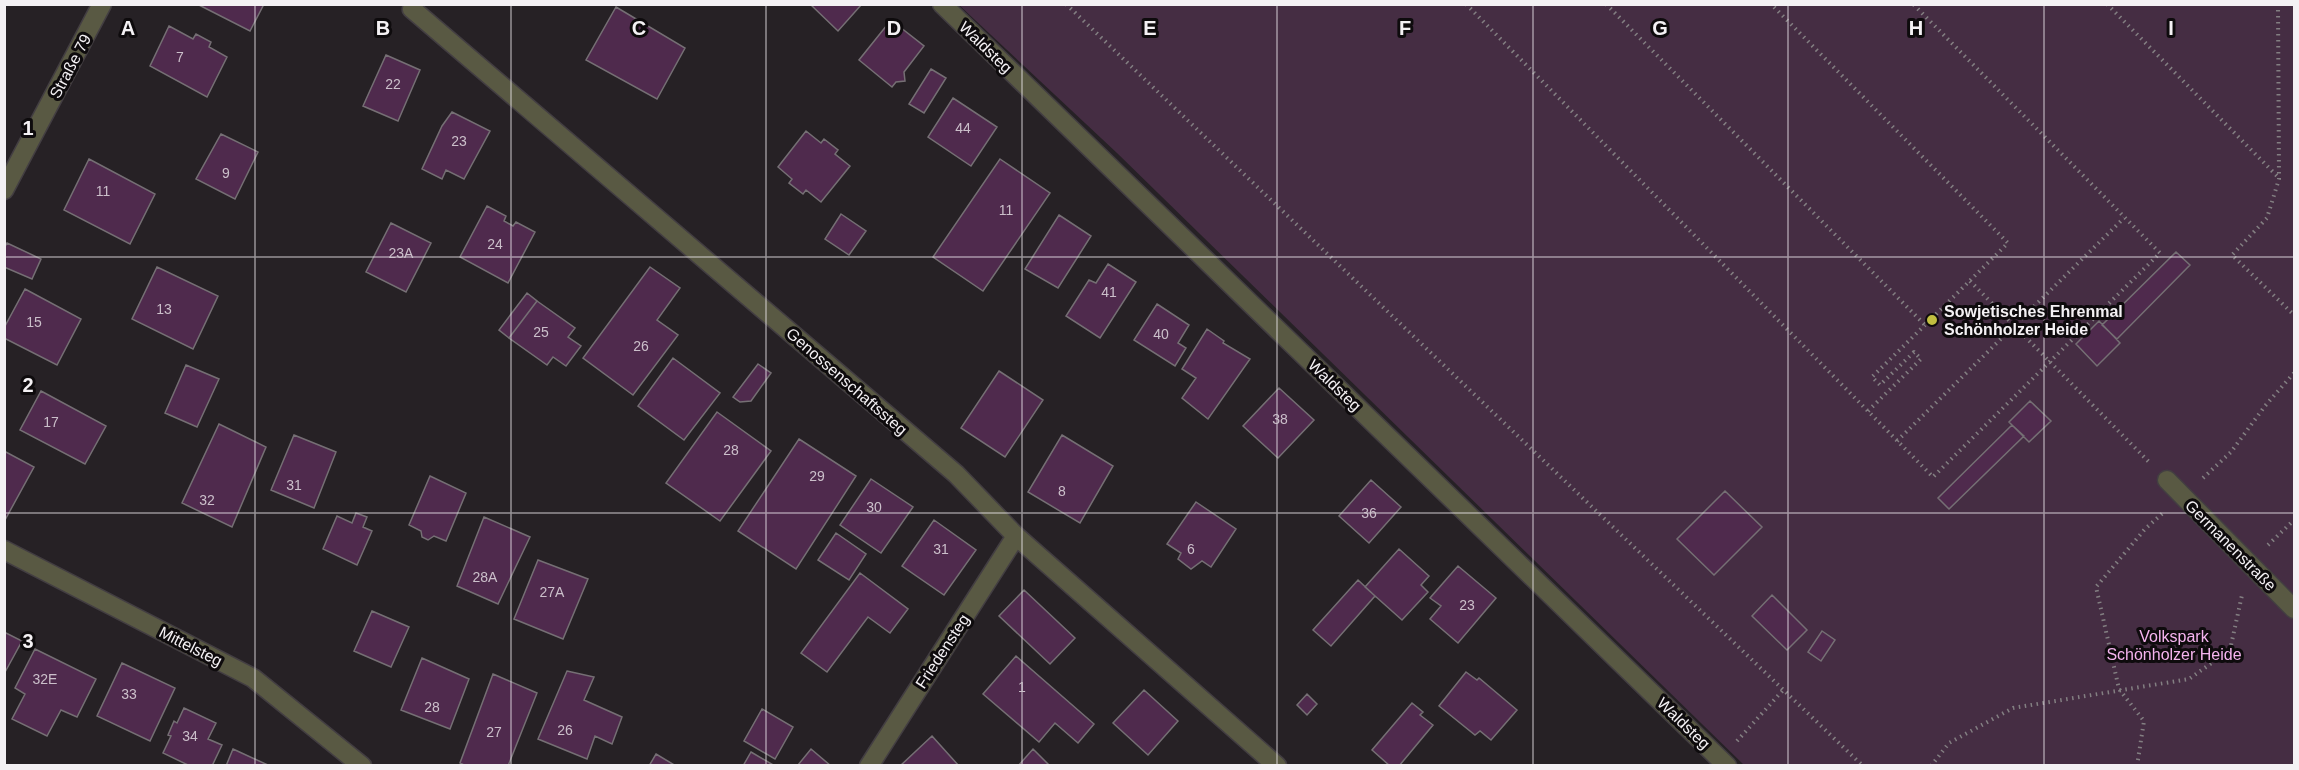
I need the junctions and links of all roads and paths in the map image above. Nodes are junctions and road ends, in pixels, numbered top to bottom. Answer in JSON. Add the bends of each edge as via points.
{"nodes":[{"id":1,"x":102,"y":4,"type":"edge"},
{"id":2,"x":414,"y":4,"type":"edge"},
{"id":3,"x":942,"y":4,"type":"edge"},
{"id":4,"x":1066,"y":4,"type":"edge"},
{"id":5,"x":1466,"y":4,"type":"edge"},
{"id":6,"x":1606,"y":4,"type":"edge"},
{"id":7,"x":1771,"y":4,"type":"edge"},
{"id":8,"x":1913,"y":4,"type":"edge"},
{"id":9,"x":2107,"y":4,"type":"edge"},
{"id":10,"x":2278,"y":4,"type":"edge"},
{"id":11,"x":2279,"y":179,"type":"junction"},
{"id":12,"x":4,"y":190,"type":"edge"},
{"id":13,"x":2124,"y":218,"type":"junction"},
{"id":14,"x":1970,"y":281,"type":"junction"},
{"id":15,"x":2295,"y":315,"type":"edge"},
{"id":16,"x":1925,"y":325,"type":"junction"},
{"id":17,"x":2015,"y":325,"type":"junction"},
{"id":18,"x":2050,"y":362,"type":"junction"},
{"id":19,"x":2295,"y":373,"type":"edge"},
{"id":20,"x":1868,"y":411,"type":"junction"},
{"id":21,"x":1897,"y":441,"type":"junction"},
{"id":22,"x":2167,"y":480,"type":"joint"},
{"id":23,"x":2182,"y":496,"type":"junction"},
{"id":24,"x":2295,"y":520,"type":"edge"},
{"id":25,"x":1016,"y":536,"type":"junction"},
{"id":26,"x":4,"y":550,"type":"edge"},
{"id":27,"x":2249,"y":564,"type":"junction"},
{"id":28,"x":2295,"y":609,"type":"edge"},
{"id":29,"x":1785,"y":688,"type":"junction"},
{"id":30,"x":2119,"y":689,"type":"junction"},
{"id":31,"x":1722,"y":764,"type":"edge"},
{"id":32,"x":362,"y":765,"type":"edge"},
{"id":33,"x":869,"y":765,"type":"edge"},
{"id":34,"x":1277,"y":765,"type":"edge"},
{"id":35,"x":1863,"y":765,"type":"edge"},
{"id":36,"x":1931,"y":765,"type":"edge"},
{"id":37,"x":2136,"y":765,"type":"edge"}],
"edges":[{"from":1,"to":12,"type":"street","name":"Straße 79"},
{"from":2,"to":25,"type":"street","name":"Genossenschaftssteg","via":[[412,9],[956,474]]},
{"from":3,"to":31,"type":"street","name":"Waldsteg"},
{"from":4,"to":29,"type":"path"},
{"from":5,"to":20,"type":"path"},
{"from":6,"to":16,"type":"path"},
{"from":7,"to":14,"type":"path","via":[[2008,243]]},
{"from":8,"to":13,"type":"path"},
{"from":9,"to":11,"type":"path"},
{"from":10,"to":11,"type":"path"},
{"from":11,"to":15,"type":"path","via":[[2266,218],[2232,255]]},
{"from":13,"to":17,"type":"path"},
{"from":13,"to":18,"type":"path","via":[[2160,254]]},
{"from":14,"to":16,"type":"path"},
{"from":14,"to":17,"type":"path"},
{"from":16,"to":20,"type":"path","via":[[1872,377],[1880,385],[1914,351],[1921,359]]},
{"from":17,"to":18,"type":"path"},
{"from":17,"to":21,"type":"path"},
{"from":18,"to":21,"type":"path","via":[[1933,477]]},
{"from":18,"to":22,"type":"path"},
{"from":19,"to":23,"type":"path","via":[[2231,452]]},
{"from":20,"to":21,"type":"path"},
{"from":22,"to":23,"type":"street","name":"Germanenstraße"},
{"from":23,"to":27,"type":"street","name":"Germanenstraße"},
{"from":23,"to":30,"type":"path","via":[[2145,529],[2096,587]]},
{"from":24,"to":27,"type":"path"},
{"from":25,"to":33,"type":"street","name":"Friedensteg"},
{"from":25,"to":34,"type":"street","name":"Genossenschaftssteg"},
{"from":26,"to":32,"type":"street","name":"Mittelsteg","via":[[253,678]]},
{"from":27,"to":28,"type":"street","name":"Germanenstraße"},
{"from":27,"to":30,"type":"path","via":[[2230,650],[2189,679]]},
{"from":29,"to":31,"type":"path"},
{"from":29,"to":35,"type":"path"},
{"from":30,"to":36,"type":"path","via":[[2013,708],[1950,742]]},
{"from":30,"to":37,"type":"path","via":[[2144,722]]}]}
